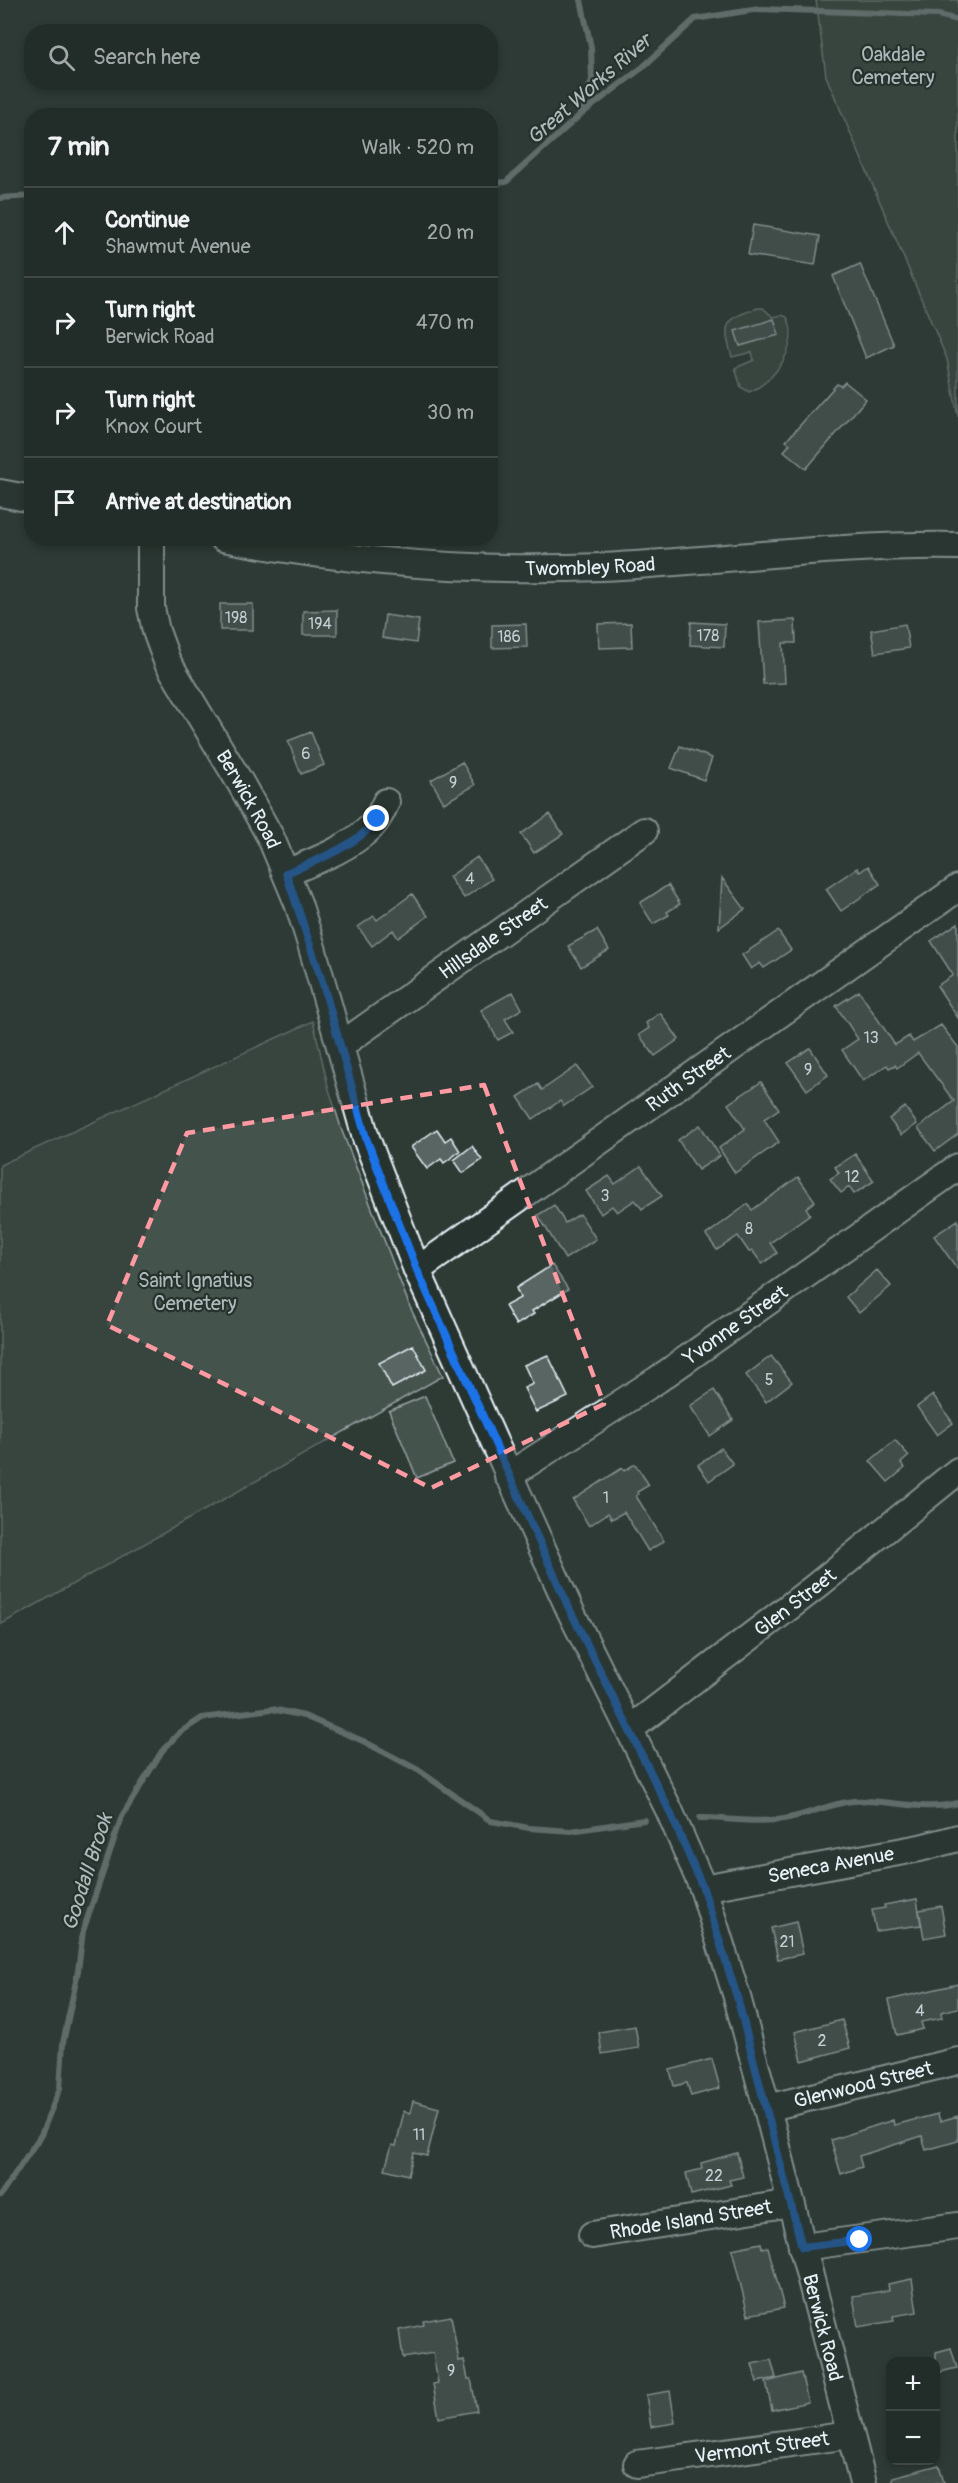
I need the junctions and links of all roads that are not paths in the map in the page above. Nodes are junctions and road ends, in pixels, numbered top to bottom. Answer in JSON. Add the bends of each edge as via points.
{"nodes":[{"id":1,"x":0,"y":493,"type":"edge"},
{"id":2,"x":24,"y":498,"type":"edge"},
{"id":3,"x":151,"y":546,"type":"edge"},
{"id":4,"x":276,"y":546,"type":"edge"},
{"id":5,"x":958,"y":546,"type":"edge"},
{"id":6,"x":386,"y":802,"type":"dead end"},
{"id":7,"x":644,"y":831,"type":"dead end"},
{"id":8,"x":286,"y":873,"type":"junction"},
{"id":9,"x":958,"y":888,"type":"edge"},
{"id":10,"x":341,"y":1045,"type":"junction"},
{"id":11,"x":958,"y":1167,"type":"edge"},
{"id":12,"x":417,"y":1270,"type":"junction"},
{"id":13,"x":958,"y":1471,"type":"edge"},
{"id":14,"x":508,"y":1476,"type":"junction"},
{"id":15,"x":630,"y":1729,"type":"junction"},
{"id":16,"x":958,"y":1838,"type":"edge"},
{"id":17,"x":703,"y":1888,"type":"junction"},
{"id":18,"x":958,"y":2061,"type":"edge"},
{"id":19,"x":767,"y":2108,"type":"junction"},
{"id":20,"x":791,"y":2203,"type":"junction"},
{"id":21,"x":958,"y":2226,"type":"edge"},
{"id":22,"x":592,"y":2235,"type":"dead end"},
{"id":23,"x":802,"y":2247,"type":"junction"},
{"id":24,"x":850,"y":2435,"type":"junction"},
{"id":25,"x":637,"y":2464,"type":"dead end"},
{"id":26,"x":863,"y":2483,"type":"edge"}],
"edges":[{"from":1,"to":2,"type":"street"},
{"from":3,"to":8,"type":"street","name":"Berwick Road","via":[[151,608],[166,661],[253,805]]},
{"from":4,"to":5,"type":"street","name":"Twombley Road","via":[[368,560],[505,568],[601,567],[881,546]]},
{"from":6,"to":8,"type":"street","via":[[373,826],[365,832],[324,857]]},
{"from":7,"to":10,"type":"street","name":"Hillsdale Street"},
{"from":8,"to":10,"type":"street","name":"Berwick Road"},
{"from":9,"to":12,"type":"street","name":"Ruth Street"},
{"from":10,"to":12,"type":"street","name":"Berwick Road","via":[[366,1138]]},
{"from":11,"to":14,"type":"street","name":"Yvonne Street","via":[[657,1380]]},
{"from":12,"to":14,"type":"street","name":"Berwick Road"},
{"from":13,"to":15,"type":"street","name":"Glen Street"},
{"from":14,"to":15,"type":"street","name":"Berwick Road"},
{"from":15,"to":17,"type":"street","name":"Berwick Road"},
{"from":16,"to":17,"type":"street","name":"Seneca Avenue","via":[[924,1848]]},
{"from":17,"to":19,"type":"street","name":"Berwick Road"},
{"from":18,"to":19,"type":"street","name":"Glenwood Street"},
{"from":19,"to":20,"type":"street","name":"Berwick Road"},
{"from":20,"to":22,"type":"street","name":"Rhode Island Street"},
{"from":20,"to":23,"type":"street","name":"Berwick Road"},
{"from":21,"to":23,"type":"street"},
{"from":23,"to":24,"type":"street","name":"Berwick Road"},
{"from":24,"to":25,"type":"street","name":"Vermont Street"},
{"from":24,"to":26,"type":"street","name":"Berwick Road"}]}
